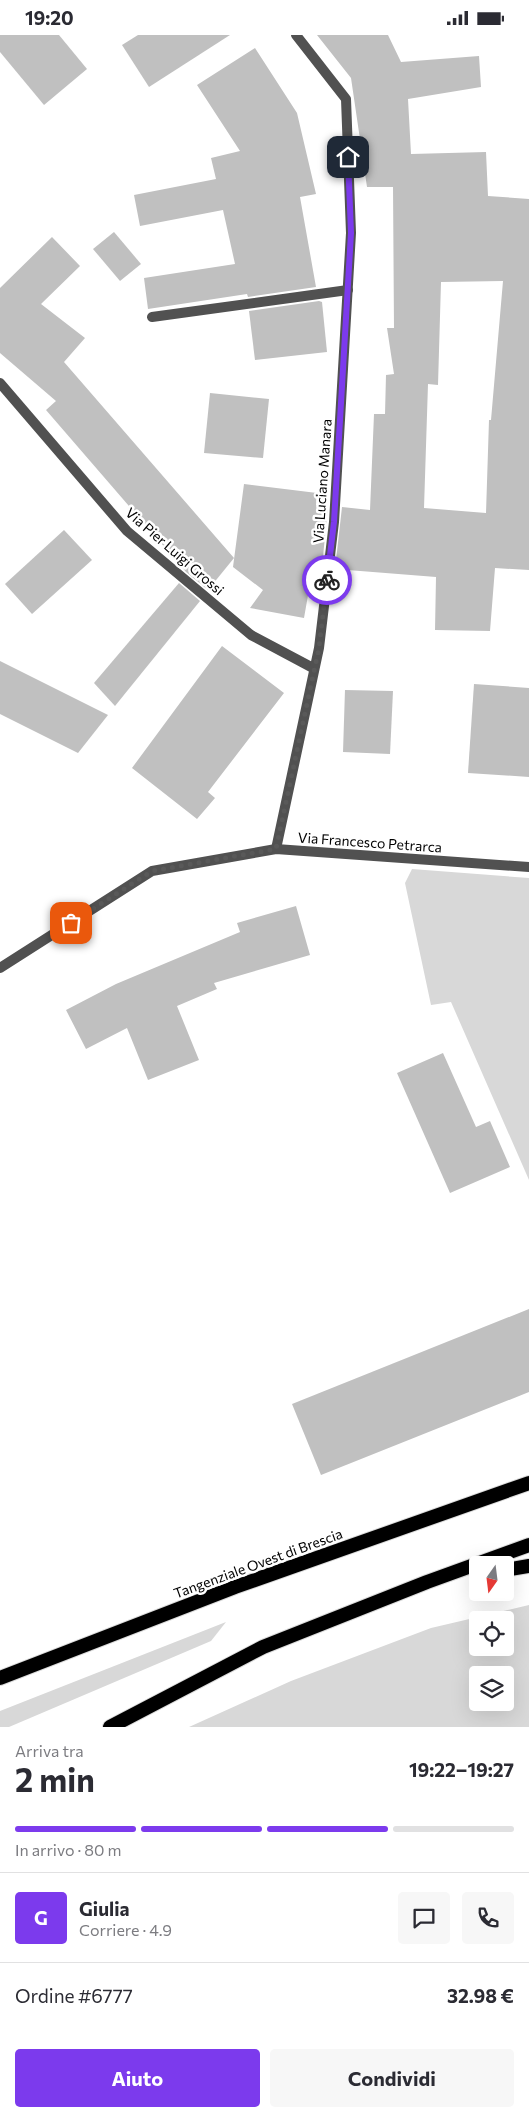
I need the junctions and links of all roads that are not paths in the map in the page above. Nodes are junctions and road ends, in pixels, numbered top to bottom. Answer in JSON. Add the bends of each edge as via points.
{"nodes":[{"id":1,"x":296,"y":35,"type":"edge"},
{"id":2,"x":348,"y":290,"type":"junction"},
{"id":3,"x":152,"y":317,"type":"dead end"},
{"id":4,"x":0,"y":383,"type":"edge"},
{"id":5,"x":313,"y":668,"type":"junction"},
{"id":6,"x":276,"y":849,"type":"junction"},
{"id":7,"x":529,"y":867,"type":"edge"},
{"id":8,"x":0,"y":968,"type":"edge"},
{"id":9,"x":529,"y":1483,"type":"edge"},
{"id":10,"x":529,"y":1545,"type":"edge"},
{"id":11,"x":529,"y":1567,"type":"edge"},
{"id":12,"x":514,"y":1569,"type":"edge"},
{"id":13,"x":469,"y":1576,"type":"edge"},
{"id":14,"x":427,"y":1582,"type":"junction"},
{"id":15,"x":0,"y":1678,"type":"edge"},
{"id":16,"x":110,"y":1727,"type":"edge"}],
"edges":[{"from":1,"to":2,"type":"street","name":"Via Luciano Manara","via":[[346,99],[351,233]]},
{"from":2,"to":3,"type":"street"},
{"from":2,"to":5,"type":"street","name":"Via Luciano Manara","via":[[334,522],[319,648]]},
{"from":4,"to":5,"type":"street","name":"Via Pier Luigi Grossi","via":[[127,531],[251,635]]},
{"from":5,"to":6,"type":"street","name":"Via Luciano Manara"},
{"from":6,"to":7,"type":"street","name":"Via Francesco Petrarca"},
{"from":6,"to":8,"type":"street","name":"Via Francesco Petrarca","via":[[152,871]]},
{"from":9,"to":15,"type":"highway","name":"Tangenziale Ovest di Brescia","via":[[235,1587]]},
{"from":10,"to":14,"type":"highway"},
{"from":11,"to":12,"type":"highway"},
{"from":13,"to":14,"type":"highway"},
{"from":14,"to":16,"type":"highway","via":[[262,1647]]}]}
